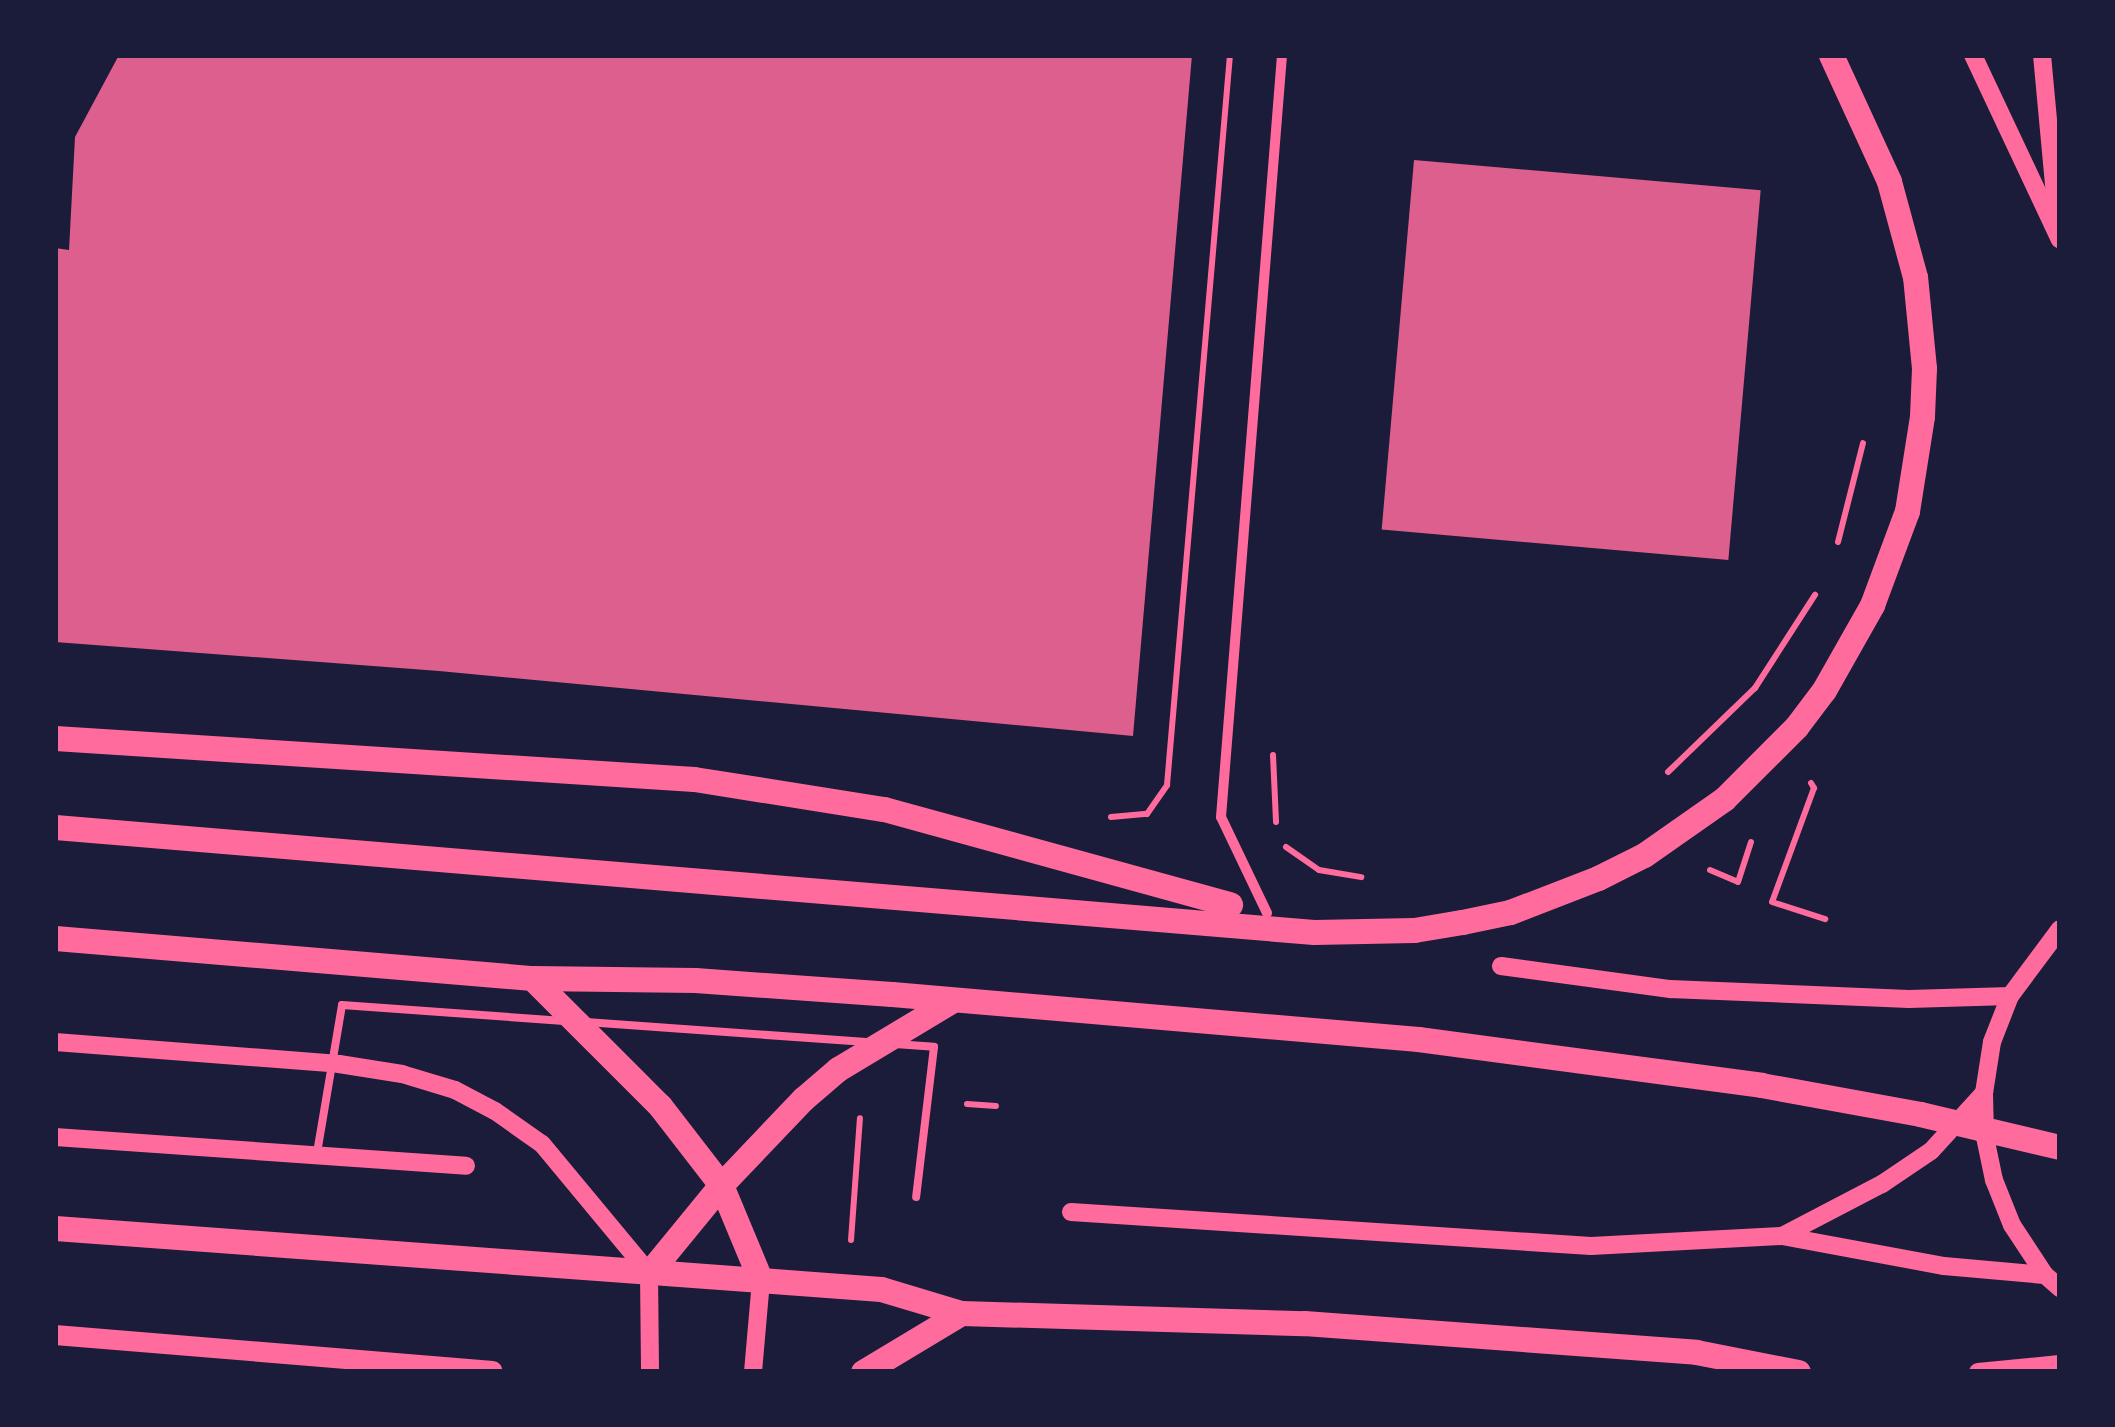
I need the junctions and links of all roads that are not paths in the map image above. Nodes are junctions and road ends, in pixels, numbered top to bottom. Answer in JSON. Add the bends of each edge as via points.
{"nodes":[{"id":1,"x":1282,"y":55,"type":"edge"},
{"id":2,"x":1831,"y":55,"type":"edge"},
{"id":3,"x":1973,"y":55,"type":"edge"},
{"id":4,"x":2042,"y":55,"type":"edge"},
{"id":5,"x":2059,"y":237,"type":"edge"},
{"id":6,"x":55,"y":738,"type":"edge"},
{"id":7,"x":55,"y":828,"type":"edge"},
{"id":8,"x":1230,"y":904,"type":"dead end"},
{"id":9,"x":1267,"y":914,"type":"dead end"},
{"id":10,"x":2058,"y":926,"type":"edge"},
{"id":11,"x":55,"y":938,"type":"edge"},
{"id":12,"x":1501,"y":966,"type":"dead end"},
{"id":13,"x":532,"y":978,"type":"junction"},
{"id":14,"x":2010,"y":996,"type":"junction"},
{"id":15,"x":951,"y":1001,"type":"junction"},
{"id":16,"x":55,"y":1042,"type":"edge"},
{"id":17,"x":1984,"y":1093,"type":"junction"},
{"id":18,"x":55,"y":1137,"type":"edge"},
{"id":19,"x":2060,"y":1147,"type":"edge"},
{"id":20,"x":317,"y":1154,"type":"junction"},
{"id":21,"x":466,"y":1166,"type":"dead end"},
{"id":22,"x":722,"y":1185,"type":"junction"},
{"id":23,"x":916,"y":1197,"type":"dead end"},
{"id":24,"x":1071,"y":1212,"type":"dead end"},
{"id":25,"x":55,"y":1228,"type":"edge"},
{"id":26,"x":1782,"y":1236,"type":"junction"},
{"id":27,"x":649,"y":1274,"type":"junction"},
{"id":28,"x":2045,"y":1275,"type":"junction"},
{"id":29,"x":762,"y":1281,"type":"junction"},
{"id":30,"x":2060,"y":1288,"type":"edge"},
{"id":31,"x":960,"y":1313,"type":"junction"},
{"id":32,"x":55,"y":1335,"type":"edge"},
{"id":33,"x":2060,"y":1364,"type":"edge"},
{"id":34,"x":493,"y":1371,"type":"edge"},
{"id":35,"x":650,"y":1372,"type":"edge"},
{"id":36,"x":753,"y":1372,"type":"edge"},
{"id":37,"x":863,"y":1372,"type":"edge"},
{"id":38,"x":1798,"y":1372,"type":"edge"},
{"id":39,"x":1978,"y":1372,"type":"edge"}],
"edges":[{"from":1,"to":9,"type":"street","via":[[1221,817]]},
{"from":2,"to":7,"type":"main road","via":[[1878,151],[1915,277],[1923,384],[1906,511],[1872,605],[1796,727],[1698,819],[1585,884],[1462,922],[1314,932]]},
{"from":3,"to":5,"type":"street"},
{"from":4,"to":5,"type":"street"},
{"from":6,"to":8,"type":"main road","via":[[694,779],[884,808]]},
{"from":10,"to":14,"type":"street"},
{"from":11,"to":13,"type":"main road"},
{"from":12,"to":14,"type":"street","via":[[1670,989],[1909,999]]},
{"from":13,"to":15,"type":"main road","via":[[694,980]]},
{"from":13,"to":22,"type":"main road","via":[[660,1106]]},
{"from":14,"to":17,"type":"street","via":[[1992,1042]]},
{"from":15,"to":19,"type":"main road","via":[[1418,1039],[1661,1069],[1920,1114]]},
{"from":15,"to":22,"type":"main road","via":[[838,1069]]},
{"from":16,"to":27,"type":"street","via":[[339,1064],[455,1090],[542,1144]]},
{"from":17,"to":26,"type":"street","via":[[1931,1150]]},
{"from":17,"to":28,"type":"street","via":[[1994,1180],[2012,1225]]},
{"from":18,"to":20,"type":"street"},
{"from":20,"to":21,"type":"street"},
{"from":20,"to":23,"type":"lane","via":[[342,1005],[895,1044],[934,1047]]},
{"from":22,"to":27,"type":"main road"},
{"from":22,"to":29,"type":"main road"},
{"from":24,"to":26,"type":"street","via":[[1591,1246]]},
{"from":25,"to":27,"type":"main road"},
{"from":26,"to":28,"type":"street","via":[[1944,1266]]},
{"from":27,"to":29,"type":"main road"},
{"from":27,"to":35,"type":"street"},
{"from":28,"to":30,"type":"street"},
{"from":29,"to":31,"type":"main road","via":[[881,1290]]},
{"from":29,"to":36,"type":"street"},
{"from":31,"to":37,"type":"main road"},
{"from":31,"to":38,"type":"main road","via":[[1304,1323],[1534,1339],[1696,1352]]},
{"from":32,"to":34,"type":"main road"},
{"from":33,"to":39,"type":"street"}]}
